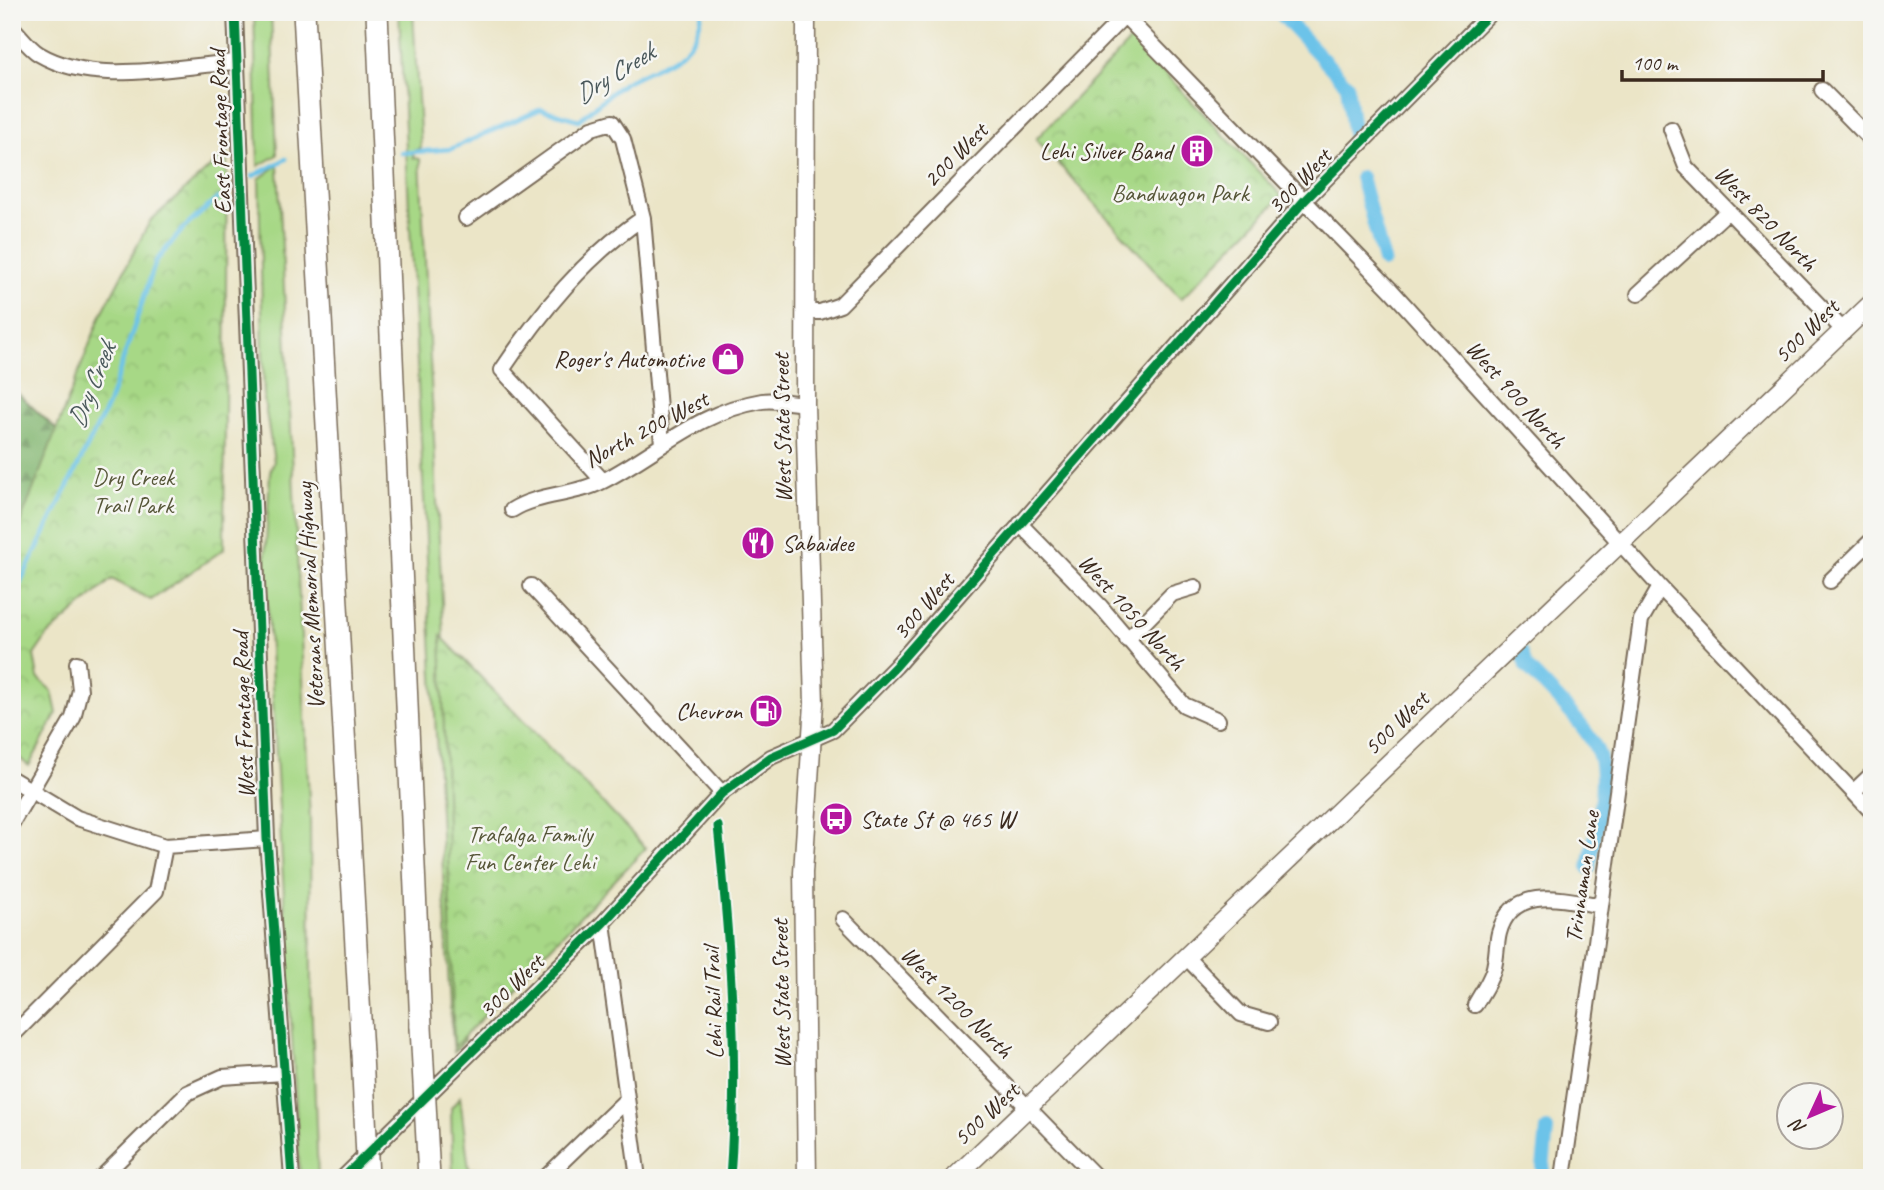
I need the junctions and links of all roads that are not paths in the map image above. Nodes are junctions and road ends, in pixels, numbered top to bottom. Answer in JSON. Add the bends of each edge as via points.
{"nodes":[{"id":1,"x":235,"y":12,"type":"edge"},
{"id":2,"x":304,"y":12,"type":"edge"},
{"id":3,"x":377,"y":12,"type":"edge"},
{"id":4,"x":806,"y":12,"type":"edge"},
{"id":5,"x":1124,"y":13,"type":"edge"},
{"id":6,"x":1486,"y":14,"type":"edge"},
{"id":7,"x":12,"y":27,"type":"edge"},
{"id":8,"x":237,"y":62,"type":"junction"},
{"id":9,"x":1822,"y":90,"type":"dead end"},
{"id":10,"x":1671,"y":128,"type":"dead end"},
{"id":11,"x":1872,"y":141,"type":"edge"},
{"id":12,"x":1304,"y":201,"type":"junction"},
{"id":13,"x":1728,"y":211,"type":"junction"},
{"id":14,"x":466,"y":218,"type":"dead end"},
{"id":15,"x":643,"y":218,"type":"junction"},
{"id":16,"x":244,"y":251,"type":"joint"},
{"id":17,"x":1638,"y":294,"type":"dead end"},
{"id":18,"x":1872,"y":303,"type":"edge"},
{"id":19,"x":806,"y":312,"type":"junction"},
{"id":20,"x":1843,"y":330,"type":"junction"},
{"id":21,"x":805,"y":404,"type":"junction"},
{"id":22,"x":662,"y":444,"type":"junction"},
{"id":23,"x":603,"y":481,"type":"junction"},
{"id":24,"x":512,"y":510,"type":"dead end"},
{"id":25,"x":1020,"y":524,"type":"junction"},
{"id":26,"x":1872,"y":540,"type":"edge"},
{"id":27,"x":1620,"y":543,"type":"junction"},
{"id":28,"x":1830,"y":581,"type":"dead end"},
{"id":29,"x":531,"y":586,"type":"dead end"},
{"id":30,"x":1195,"y":587,"type":"dead end"},
{"id":31,"x":1660,"y":587,"type":"junction"},
{"id":32,"x":1127,"y":640,"type":"junction"},
{"id":33,"x":77,"y":663,"type":"dead end"},
{"id":34,"x":1218,"y":720,"type":"dead end"},
{"id":35,"x":813,"y":737,"type":"junction"},
{"id":36,"x":1872,"y":774,"type":"edge"},
{"id":37,"x":12,"y":779,"type":"edge"},
{"id":38,"x":30,"y":792,"type":"junction"},
{"id":39,"x":1853,"y":792,"type":"junction"},
{"id":40,"x":722,"y":793,"type":"junction"},
{"id":41,"x":1872,"y":812,"type":"edge"},
{"id":42,"x":12,"y":823,"type":"edge"},
{"id":43,"x":267,"y":839,"type":"junction"},
{"id":44,"x":165,"y":846,"type":"junction"},
{"id":45,"x":1601,"y":906,"type":"junction"},
{"id":46,"x":843,"y":919,"type":"dead end"},
{"id":47,"x":603,"y":923,"type":"junction"},
{"id":48,"x":1186,"y":957,"type":"junction"},
{"id":49,"x":1475,"y":1005,"type":"dead end"},
{"id":50,"x":1269,"y":1022,"type":"dead end"},
{"id":51,"x":12,"y":1036,"type":"edge"},
{"id":52,"x":283,"y":1073,"type":"junction"},
{"id":53,"x":627,"y":1099,"type":"junction"},
{"id":54,"x":1029,"y":1107,"type":"junction"},
{"id":55,"x":101,"y":1178,"type":"edge"},
{"id":56,"x":292,"y":1178,"type":"edge"},
{"id":57,"x":343,"y":1178,"type":"edge"},
{"id":58,"x":368,"y":1178,"type":"edge"},
{"id":59,"x":429,"y":1178,"type":"edge"},
{"id":60,"x":545,"y":1178,"type":"edge"},
{"id":61,"x":638,"y":1178,"type":"edge"},
{"id":62,"x":807,"y":1178,"type":"edge"},
{"id":63,"x":954,"y":1178,"type":"edge"},
{"id":64,"x":1097,"y":1178,"type":"edge"},
{"id":65,"x":1563,"y":1178,"type":"edge"}],
"edges":[{"from":1,"to":8,"type":"street","name":"East Frontage Road"},
{"from":2,"to":58,"type":"highway","name":"Veterans Memorial Highway","bridge":true},
{"from":3,"to":59,"type":"highway","bridge":true},
{"from":4,"to":19,"type":"main road","name":"West State Street"},
{"from":5,"to":12,"type":"street","name":"West 900 North"},
{"from":5,"to":19,"type":"street","name":"200 West","via":[[840,305]]},
{"from":6,"to":12,"type":"street","name":"300 West"},
{"from":7,"to":8,"type":"street","via":[[38,53],[77,67],[116,72]]},
{"from":8,"to":16,"type":"street","name":"East Frontage Road"},
{"from":9,"to":11,"type":"street"},
{"from":10,"to":13,"type":"street","name":"West 820 North","via":[[1686,167]]},
{"from":12,"to":25,"type":"street","name":"300 West"},
{"from":12,"to":27,"type":"street","name":"West 900 North"},
{"from":13,"to":17,"type":"street"},
{"from":13,"to":20,"type":"street","name":"West 820 North"},
{"from":14,"to":15,"type":"street","via":[[592,128],[612,122],[623,139]]},
{"from":15,"to":22,"type":"street"},
{"from":15,"to":23,"type":"street","via":[[613,238],[547,307],[502,370]]},
{"from":16,"to":43,"type":"street","name":"West Frontage Road"},
{"from":18,"to":20,"type":"main road","name":"500 West"},
{"from":19,"to":21,"type":"main road","name":"West State Street"},
{"from":20,"to":27,"type":"main road","name":"500 West"},
{"from":21,"to":22,"type":"street","name":"North 200 West","via":[[751,404],[692,424]]},
{"from":21,"to":35,"type":"main road","name":"West State Street"},
{"from":22,"to":23,"type":"street","name":"North 200 West"},
{"from":23,"to":24,"type":"street","name":"North 200 West","via":[[566,494],[527,500]]},
{"from":25,"to":32,"type":"street","name":"West 1050 North"},
{"from":25,"to":35,"type":"street","name":"300 West","via":[[896,666],[833,730]]},
{"from":26,"to":28,"type":"street"},
{"from":27,"to":31,"type":"street","name":"West 900 North"},
{"from":27,"to":48,"type":"main road","name":"500 West"},
{"from":29,"to":40,"type":"street"},
{"from":30,"to":32,"type":"street","via":[[1172,594]]},
{"from":31,"to":39,"type":"street","name":"West 900 North"},
{"from":31,"to":45,"type":"street","name":"Trinnaman Lane","via":[[1641,620]]},
{"from":32,"to":34,"type":"street","name":"West 1050 North","via":[[1184,705]]},
{"from":33,"to":38,"type":"street","via":[[80,690],[75,712]]},
{"from":35,"to":40,"type":"street","name":"300 West","via":[[771,757]]},
{"from":35,"to":62,"type":"main road","name":"West State Street","via":[[803,873]]},
{"from":36,"to":39,"type":"street"},
{"from":37,"to":38,"type":"street"},
{"from":38,"to":42,"type":"street"},
{"from":38,"to":44,"type":"street","via":[[77,818]]},
{"from":39,"to":41,"type":"street","name":"West 900 North"},
{"from":40,"to":47,"type":"street","name":"300 West"},
{"from":43,"to":44,"type":"street"},
{"from":43,"to":52,"type":"street","name":"West Frontage Road"},
{"from":44,"to":51,"type":"street","via":[[156,891]]},
{"from":45,"to":49,"type":"street","via":[[1559,898],[1520,902],[1505,916],[1493,972]]},
{"from":45,"to":65,"type":"street","name":"Trinnaman Lane"},
{"from":46,"to":54,"type":"street","name":"West 1200 North"},
{"from":47,"to":53,"type":"street"},
{"from":47,"to":57,"type":"street","name":"300 West"},
{"from":48,"to":50,"type":"street","via":[[1241,1014]]},
{"from":48,"to":54,"type":"main road","name":"500 West"},
{"from":52,"to":55,"type":"street","via":[[222,1077],[205,1083],[172,1106]]},
{"from":52,"to":56,"type":"street","name":"West Frontage Road"},
{"from":53,"to":60,"type":"street"},
{"from":53,"to":61,"type":"street"},
{"from":54,"to":63,"type":"main road","name":"500 West"},
{"from":54,"to":64,"type":"street","name":"West 1200 North"}]}
